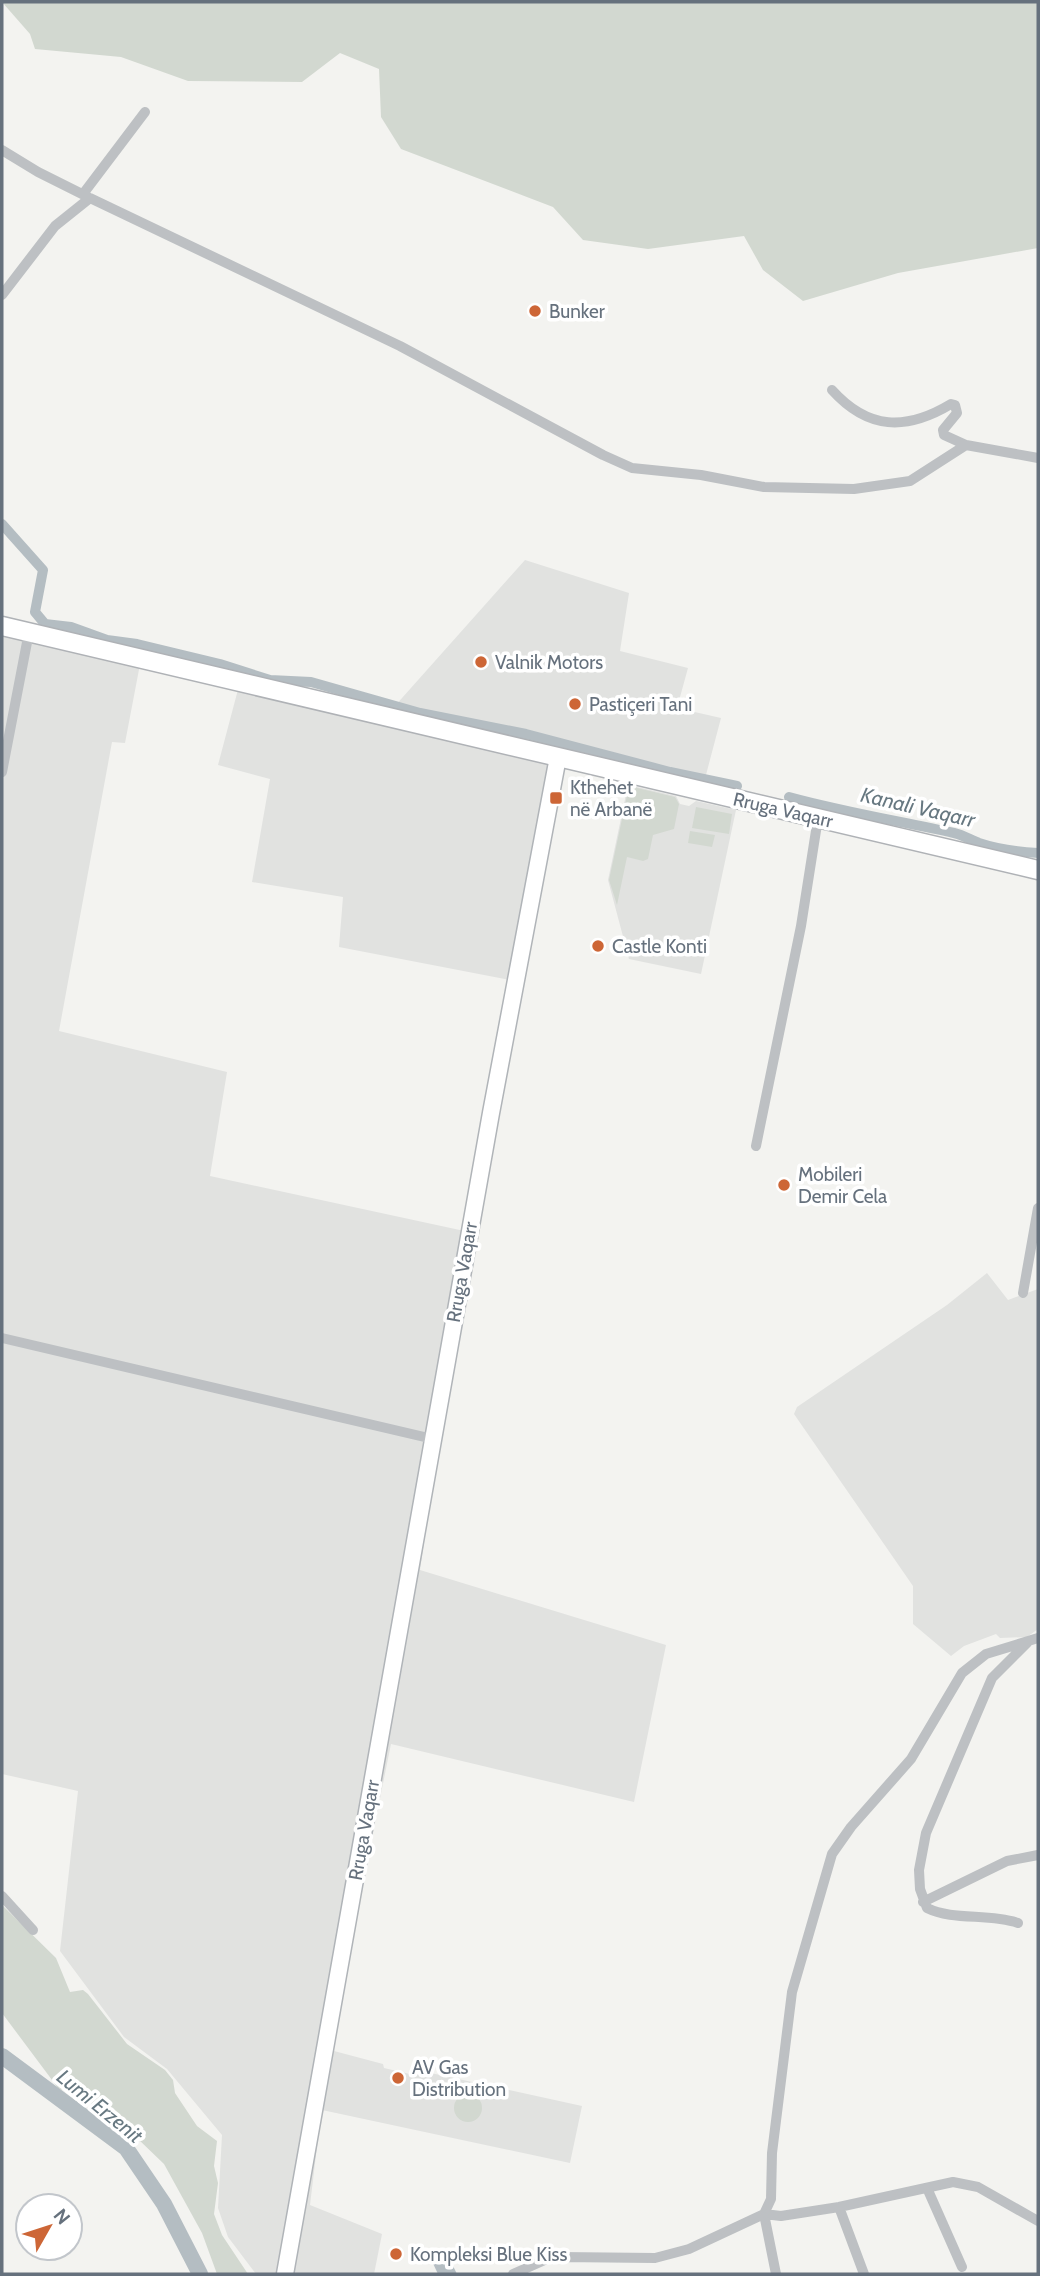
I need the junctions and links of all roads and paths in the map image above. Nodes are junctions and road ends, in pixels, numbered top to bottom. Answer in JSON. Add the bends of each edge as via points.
{"nodes":[{"id":1,"x":145,"y":112,"type":"dead end"},
{"id":2,"x":2,"y":150,"type":"edge"},
{"id":3,"x":86,"y":196,"type":"junction"},
{"id":4,"x":2,"y":295,"type":"edge"},
{"id":5,"x":832,"y":390,"type":"dead end"},
{"id":6,"x":966,"y":445,"type":"junction"},
{"id":7,"x":1038,"y":458,"type":"edge"},
{"id":8,"x":2,"y":626,"type":"edge"},
{"id":9,"x":29,"y":632,"type":"junction"},
{"id":10,"x":558,"y":757,"type":"junction"},
{"id":11,"x":2,"y":772,"type":"edge"},
{"id":12,"x":818,"y":818,"type":"junction"},
{"id":13,"x":1038,"y":870,"type":"edge"},
{"id":14,"x":756,"y":1146,"type":"dead end"},
{"id":15,"x":1038,"y":1208,"type":"edge"},
{"id":16,"x":1023,"y":1293,"type":"dead end"},
{"id":17,"x":2,"y":1338,"type":"edge"},
{"id":18,"x":433,"y":1439,"type":"junction"},
{"id":19,"x":1038,"y":1638,"type":"edge"},
{"id":20,"x":1027,"y":1643,"type":"junction"},
{"id":21,"x":1038,"y":1855,"type":"edge"},
{"id":22,"x":2,"y":1896,"type":"edge"},
{"id":23,"x":923,"y":1902,"type":"junction"},
{"id":24,"x":1018,"y":1923,"type":"dead end"},
{"id":25,"x":33,"y":1930,"type":"dead end"},
{"id":26,"x":927,"y":2188,"type":"junction"},
{"id":27,"x":839,"y":2207,"type":"junction"},
{"id":28,"x":764,"y":2214,"type":"junction"},
{"id":29,"x":1038,"y":2221,"type":"edge"},
{"id":30,"x":962,"y":2267,"type":"dead end"},
{"id":31,"x":285,"y":2274,"type":"edge"},
{"id":32,"x":513,"y":2274,"type":"edge"},
{"id":33,"x":776,"y":2274,"type":"edge"},
{"id":34,"x":864,"y":2274,"type":"edge"}],
"edges":[{"from":1,"to":3,"type":"street"},
{"from":2,"to":3,"type":"street"},
{"from":3,"to":4,"type":"street","via":[[55,226]]},
{"from":3,"to":6,"type":"street","via":[[389,340],[632,468],[786,489],[854,489],[909,481]]},
{"from":5,"to":6,"type":"street","via":[[852,410],[878,422],[928,418],[955,405],[957,413],[944,435]]},
{"from":6,"to":7,"type":"street"},
{"from":8,"to":9,"type":"main road"},
{"from":9,"to":10,"type":"main road"},
{"from":9,"to":11,"type":"street"},
{"from":10,"to":12,"type":"main road","name":"Rruga Vaqarr"},
{"from":10,"to":18,"type":"main road","name":"Rruga Vaqarr"},
{"from":12,"to":13,"type":"main road","name":"Rruga Vaqarr"},
{"from":12,"to":14,"type":"street"},
{"from":15,"to":16,"type":"street"},
{"from":17,"to":18,"type":"street"},
{"from":18,"to":31,"type":"main road","name":"Rruga Vaqarr"},
{"from":19,"to":20,"type":"street"},
{"from":20,"to":23,"type":"street","via":[[992,1678],[926,1833],[919,1870]]},
{"from":20,"to":28,"type":"street","via":[[986,1654],[962,1673],[911,1759],[832,1854],[792,1992],[772,2153],[771,2199]]},
{"from":21,"to":23,"type":"street","via":[[1007,1861]]},
{"from":22,"to":25,"type":"street"},
{"from":23,"to":24,"type":"street","via":[[934,1912]]},
{"from":26,"to":27,"type":"street"},
{"from":26,"to":29,"type":"street","via":[[964,2183]]},
{"from":26,"to":30,"type":"street"},
{"from":27,"to":28,"type":"street","via":[[781,2216]]},
{"from":27,"to":34,"type":"street"},
{"from":28,"to":32,"type":"street","via":[[672,2254],[635,2259],[560,2257]]},
{"from":28,"to":33,"type":"street"}]}
